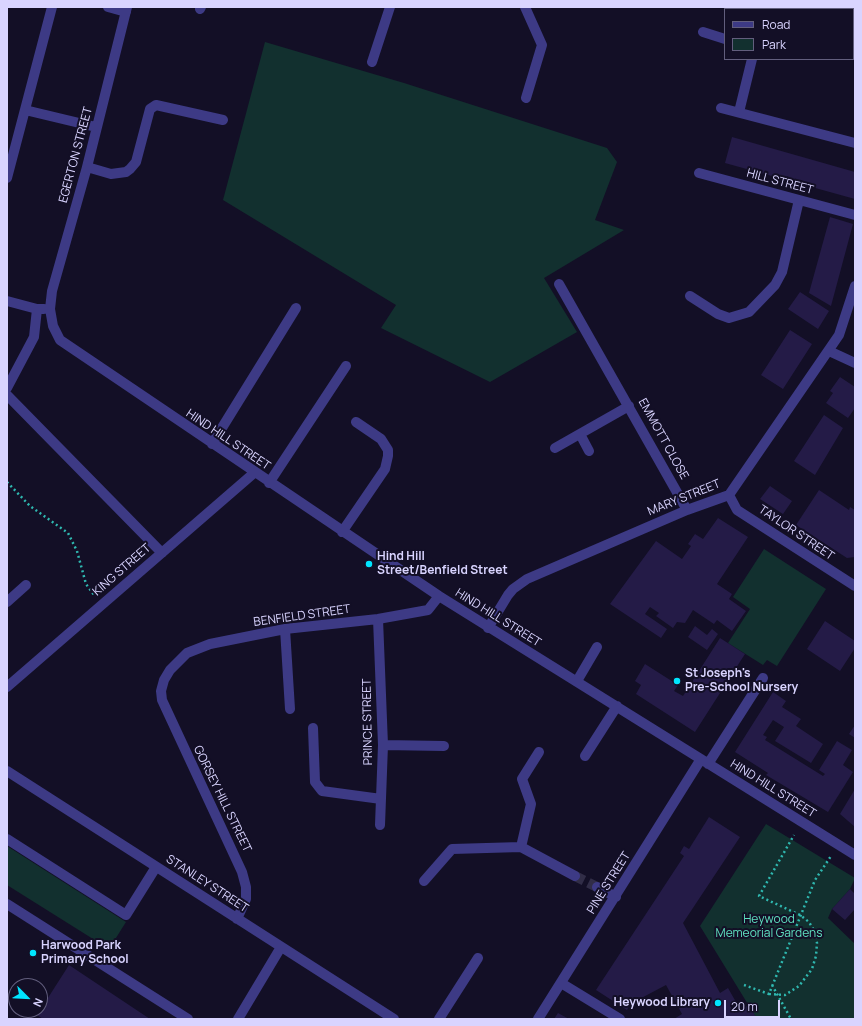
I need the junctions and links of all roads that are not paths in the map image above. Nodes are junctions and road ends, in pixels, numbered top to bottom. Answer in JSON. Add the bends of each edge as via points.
{"nodes":[{"id":1,"x":52,"y":7,"type":"edge"},
{"id":2,"x":108,"y":7,"type":"edge"},
{"id":3,"x":390,"y":7,"type":"edge"},
{"id":4,"x":525,"y":7,"type":"edge"},
{"id":5,"x":126,"y":9,"type":"edge"},
{"id":6,"x":704,"y":32,"type":"dead end"},
{"id":7,"x":724,"y":38,"type":"edge"},
{"id":8,"x":752,"y":60,"type":"edge"},
{"id":9,"x":372,"y":62,"type":"dead end"},
{"id":10,"x":526,"y":98,"type":"dead end"},
{"id":11,"x":721,"y":108,"type":"dead end"},
{"id":12,"x":25,"y":110,"type":"junction"},
{"id":13,"x":739,"y":112,"type":"junction"},
{"id":14,"x":223,"y":120,"type":"dead end"},
{"id":15,"x":96,"y":127,"type":"junction"},
{"id":16,"x":855,"y":143,"type":"edge"},
{"id":17,"x":87,"y":167,"type":"junction"},
{"id":18,"x":699,"y":173,"type":"dead end"},
{"id":19,"x":7,"y":178,"type":"edge"},
{"id":20,"x":799,"y":200,"type":"junction"},
{"id":21,"x":855,"y":215,"type":"edge"},
{"id":22,"x":559,"y":284,"type":"dead end"},
{"id":23,"x":855,"y":286,"type":"edge"},
{"id":24,"x":690,"y":296,"type":"dead end"},
{"id":25,"x":7,"y":301,"type":"edge"},
{"id":26,"x":296,"y":308,"type":"dead end"},
{"id":27,"x":37,"y":309,"type":"junction"},
{"id":28,"x":50,"y":309,"type":"junction"},
{"id":29,"x":829,"y":351,"type":"junction"},
{"id":30,"x":855,"y":363,"type":"edge"},
{"id":31,"x":346,"y":366,"type":"dead end"},
{"id":32,"x":7,"y":388,"type":"edge"},
{"id":33,"x":7,"y":395,"type":"edge"},
{"id":34,"x":629,"y":406,"type":"junction"},
{"id":35,"x":356,"y":422,"type":"dead end"},
{"id":36,"x":580,"y":434,"type":"junction"},
{"id":37,"x":212,"y":444,"type":"junction"},
{"id":38,"x":555,"y":448,"type":"dead end"},
{"id":39,"x":589,"y":451,"type":"dead end"},
{"id":40,"x":254,"y":473,"type":"junction"},
{"id":41,"x":269,"y":483,"type":"junction"},
{"id":42,"x":729,"y":495,"type":"junction"},
{"id":43,"x":687,"y":510,"type":"junction"},
{"id":44,"x":342,"y":532,"type":"junction"},
{"id":45,"x":162,"y":553,"type":"junction"},
{"id":46,"x":26,"y":585,"type":"dead end"},
{"id":47,"x":855,"y":586,"type":"edge"},
{"id":48,"x":439,"y":596,"type":"junction"},
{"id":49,"x":7,"y":602,"type":"edge"},
{"id":50,"x":378,"y":619,"type":"junction"},
{"id":51,"x":488,"y":628,"type":"junction"},
{"id":52,"x":285,"y":629,"type":"junction"},
{"id":53,"x":597,"y":647,"type":"dead end"},
{"id":54,"x":764,"y":678,"type":"dead end"},
{"id":55,"x":577,"y":681,"type":"junction"},
{"id":56,"x":7,"y":687,"type":"edge"},
{"id":57,"x":161,"y":692,"type":"joint"},
{"id":58,"x":617,"y":706,"type":"junction"},
{"id":59,"x":290,"y":709,"type":"dead end"},
{"id":60,"x":313,"y":728,"type":"dead end"},
{"id":61,"x":383,"y":745,"type":"junction"},
{"id":62,"x":444,"y":746,"type":"dead end"},
{"id":63,"x":539,"y":752,"type":"dead end"},
{"id":64,"x":585,"y":756,"type":"dead end"},
{"id":65,"x":704,"y":762,"type":"junction"},
{"id":66,"x":9,"y":776,"type":"edge"},
{"id":67,"x":381,"y":799,"type":"junction"},
{"id":68,"x":380,"y":825,"type":"dead end"},
{"id":69,"x":7,"y":839,"type":"edge"},
{"id":70,"x":521,"y":847,"type":"junction"},
{"id":71,"x":855,"y":855,"type":"edge"},
{"id":72,"x":156,"y":867,"type":"junction"},
{"id":73,"x":576,"y":876,"type":"tunnel mouth"},
{"id":74,"x":424,"y":881,"type":"dead end"},
{"id":75,"x":597,"y":887,"type":"tunnel mouth"},
{"id":76,"x":616,"y":897,"type":"junction"},
{"id":77,"x":7,"y":904,"type":"edge"},
{"id":78,"x":237,"y":919,"type":"junction"},
{"id":79,"x":281,"y":947,"type":"junction"},
{"id":80,"x":478,"y":958,"type":"dead end"},
{"id":81,"x":561,"y":983,"type":"junction"},
{"id":82,"x":188,"y":1019,"type":"edge"},
{"id":83,"x":238,"y":1019,"type":"edge"},
{"id":84,"x":394,"y":1019,"type":"edge"},
{"id":85,"x":439,"y":1019,"type":"edge"},
{"id":86,"x":538,"y":1019,"type":"edge"},
{"id":87,"x":620,"y":1019,"type":"edge"}],
"edges":[{"from":1,"to":12,"type":"street"},
{"from":2,"to":5,"type":"street"},
{"from":3,"to":9,"type":"street"},
{"from":4,"to":10,"type":"street","via":[[542,45]]},
{"from":5,"to":15,"type":"street","name":"EGERTON STREET"},
{"from":6,"to":7,"type":"street"},
{"from":8,"to":13,"type":"street"},
{"from":11,"to":13,"type":"street"},
{"from":12,"to":15,"type":"street"},
{"from":12,"to":19,"type":"street"},
{"from":13,"to":16,"type":"street"},
{"from":14,"to":17,"type":"street","via":[[156,105],[150,109],[136,162],[130,169],[111,174]]},
{"from":15,"to":17,"type":"street","name":"EGERTON STREET"},
{"from":17,"to":28,"type":"street","name":"EGERTON STREET","via":[[52,291]]},
{"from":18,"to":20,"type":"street","name":"HILL STREET"},
{"from":20,"to":21,"type":"street","name":"HILL STREET"},
{"from":20,"to":24,"type":"street","via":[[782,272],[775,285],[749,312],[729,318]]},
{"from":22,"to":34,"type":"street","name":"EMMOTT CLOSE"},
{"from":23,"to":29,"type":"street","name":"MARY STREET","via":[[846,319]]},
{"from":25,"to":27,"type":"street"},
{"from":26,"to":37,"type":"street"},
{"from":27,"to":28,"type":"street"},
{"from":27,"to":32,"type":"street","via":[[34,337]]},
{"from":28,"to":37,"type":"street","name":"HIND HILL STREET","via":[[53,326],[60,340]]},
{"from":29,"to":30,"type":"street"},
{"from":29,"to":42,"type":"street","name":"MARY STREET"},
{"from":31,"to":41,"type":"street"},
{"from":33,"to":45,"type":"street"},
{"from":34,"to":36,"type":"street"},
{"from":34,"to":43,"type":"street","name":"EMMOTT CLOSE"},
{"from":35,"to":44,"type":"street","via":[[381,439],[388,450],[388,456],[385,469]]},
{"from":36,"to":38,"type":"street"},
{"from":36,"to":39,"type":"street"},
{"from":37,"to":40,"type":"street","name":"HIND HILL STREET"},
{"from":40,"to":41,"type":"street","name":"HIND HILL STREET"},
{"from":40,"to":45,"type":"street","name":"KING STREET"},
{"from":41,"to":44,"type":"street","name":"HIND HILL STREET"},
{"from":42,"to":43,"type":"street","name":"MARY STREET"},
{"from":42,"to":47,"type":"street","name":"TAYLOR STREET","via":[[738,510]]},
{"from":43,"to":51,"type":"street","name":"MARY STREET","via":[[527,579],[508,595]]},
{"from":44,"to":48,"type":"street","name":"HIND HILL STREET"},
{"from":45,"to":56,"type":"street","name":"KING STREET"},
{"from":46,"to":49,"type":"street"},
{"from":48,"to":50,"type":"street","name":"BENFIELD STREET","via":[[428,610]]},
{"from":48,"to":51,"type":"street","name":"HIND HILL STREET"},
{"from":50,"to":52,"type":"street","name":"BENFIELD STREET"},
{"from":50,"to":61,"type":"street","name":"PRINCE STREET"},
{"from":51,"to":55,"type":"street","name":"HIND HILL STREET"},
{"from":52,"to":57,"type":"street","name":"BENFIELD STREET","via":[[210,644],[187,653],[170,670]]},
{"from":52,"to":59,"type":"street"},
{"from":53,"to":55,"type":"street"},
{"from":54,"to":65,"type":"street","name":"PINE STREET"},
{"from":55,"to":58,"type":"street","name":"HIND HILL STREET"},
{"from":57,"to":78,"type":"street","name":"GORSEY HILL STREET","via":[[166,714],[242,872],[246,899]]},
{"from":58,"to":64,"type":"street"},
{"from":58,"to":65,"type":"street","name":"HIND HILL STREET"},
{"from":60,"to":67,"type":"street","via":[[315,782],[322,791]]},
{"from":61,"to":62,"type":"street"},
{"from":61,"to":67,"type":"street","name":"PRINCE STREET"},
{"from":63,"to":70,"type":"street","via":[[522,779],[530,804]]},
{"from":65,"to":71,"type":"street","name":"HIND HILL STREET"},
{"from":65,"to":76,"type":"street","name":"PINE STREET"},
{"from":66,"to":72,"type":"street","name":"STANLEY STREET"},
{"from":67,"to":68,"type":"street","name":"PRINCE STREET"},
{"from":69,"to":72,"type":"street","via":[[126,915]]},
{"from":70,"to":73,"type":"street"},
{"from":70,"to":74,"type":"street","via":[[452,849]]},
{"from":72,"to":78,"type":"street","name":"STANLEY STREET"},
{"from":75,"to":76,"type":"street"},
{"from":76,"to":81,"type":"street","name":"PINE STREET"},
{"from":77,"to":82,"type":"street"},
{"from":78,"to":79,"type":"street","name":"STANLEY STREET"},
{"from":79,"to":83,"type":"street"},
{"from":79,"to":84,"type":"street","name":"STANLEY STREET"},
{"from":80,"to":85,"type":"street"},
{"from":81,"to":86,"type":"street","name":"PINE STREET"},
{"from":81,"to":87,"type":"street"}]}
